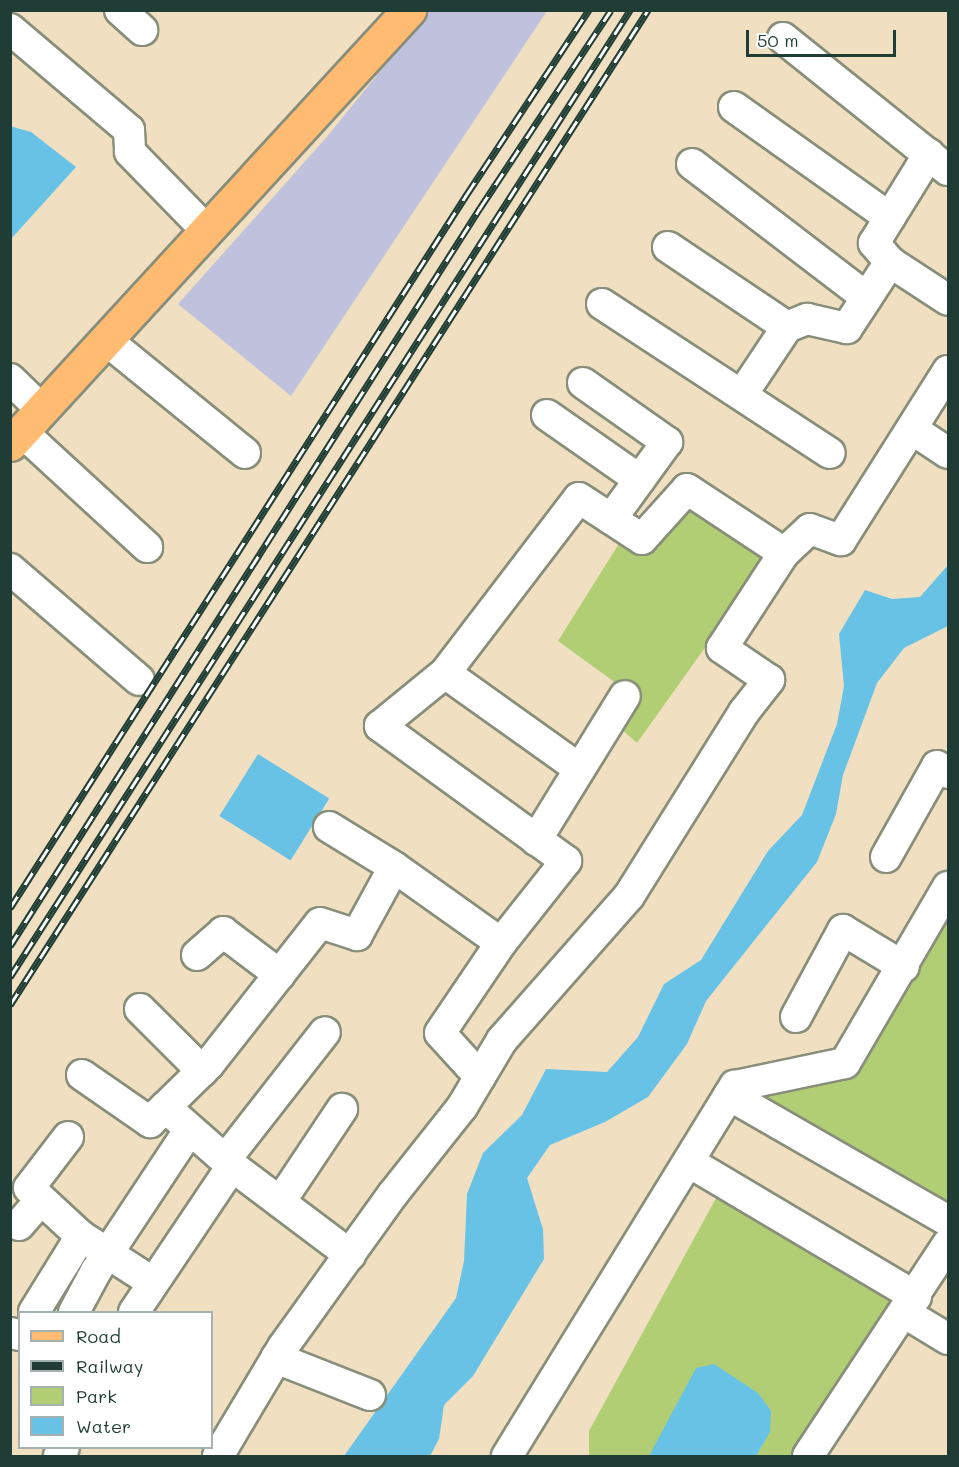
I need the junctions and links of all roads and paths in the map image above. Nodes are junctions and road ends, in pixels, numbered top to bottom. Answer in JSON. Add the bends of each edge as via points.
{"nodes":[{"id":1,"x":410,"y":10,"type":"edge"},
{"id":2,"x":10,"y":29,"type":"edge"},
{"id":3,"x":783,"y":38,"type":"dead end"},
{"id":4,"x":734,"y":107,"type":"dead end"},
{"id":5,"x":938,"y":162,"type":"edge"},
{"id":6,"x":692,"y":164,"type":"dead end"},
{"id":7,"x":890,"y":218,"type":"junction"},
{"id":8,"x":207,"y":231,"type":"junction"},
{"id":9,"x":668,"y":247,"type":"dead end"},
{"id":10,"x":890,"y":262,"type":"junction"},
{"id":11,"x":867,"y":298,"type":"junction"},
{"id":12,"x":948,"y":300,"type":"edge"},
{"id":13,"x":602,"y":304,"type":"dead end"},
{"id":14,"x":787,"y":327,"type":"junction"},
{"id":15,"x":106,"y":340,"type":"junction"},
{"id":16,"x":948,"y":371,"type":"edge"},
{"id":17,"x":10,"y":379,"type":"edge"},
{"id":18,"x":583,"y":383,"type":"dead end"},
{"id":19,"x":743,"y":393,"type":"junction"},
{"id":20,"x":547,"y":415,"type":"dead end"},
{"id":21,"x":25,"y":429,"type":"edge"},
{"id":22,"x":912,"y":429,"type":"junction"},
{"id":23,"x":245,"y":453,"type":"dead end"},
{"id":24,"x":830,"y":453,"type":"dead end"},
{"id":25,"x":948,"y":453,"type":"edge"},
{"id":26,"x":640,"y":480,"type":"junction"},
{"id":27,"x":611,"y":519,"type":"junction"},
{"id":28,"x":147,"y":547,"type":"dead end"},
{"id":29,"x":783,"y":553,"type":"junction"},
{"id":30,"x":10,"y":569,"type":"edge"},
{"id":31,"x":445,"y":673,"type":"junction"},
{"id":32,"x":139,"y":680,"type":"dead end"},
{"id":33,"x":625,"y":696,"type":"dead end"},
{"id":34,"x":578,"y":768,"type":"junction"},
{"id":35,"x":948,"y":773,"type":"edge"},
{"id":36,"x":329,"y":827,"type":"dead end"},
{"id":37,"x":536,"y":840,"type":"junction"},
{"id":38,"x":886,"y":857,"type":"dead end"},
{"id":39,"x":394,"y":867,"type":"junction"},
{"id":40,"x":948,"y":887,"type":"edge"},
{"id":41,"x":501,"y":943,"type":"junction"},
{"id":42,"x":197,"y":955,"type":"dead end"},
{"id":43,"x":904,"y":967,"type":"junction"},
{"id":44,"x":280,"y":975,"type":"junction"},
{"id":45,"x":140,"y":1009,"type":"dead end"},
{"id":46,"x":796,"y":1017,"type":"dead end"},
{"id":47,"x":325,"y":1032,"type":"dead end"},
{"id":48,"x":202,"y":1071,"type":"junction"},
{"id":49,"x":82,"y":1075,"type":"dead end"},
{"id":50,"x":480,"y":1077,"type":"junction"},
{"id":51,"x":729,"y":1095,"type":"junction"},
{"id":52,"x":165,"y":1107,"type":"junction"},
{"id":53,"x":342,"y":1109,"type":"dead end"},
{"id":54,"x":190,"y":1129,"type":"junction"},
{"id":55,"x":68,"y":1137,"type":"dead end"},
{"id":56,"x":688,"y":1162,"type":"junction"},
{"id":57,"x":229,"y":1163,"type":"junction"},
{"id":58,"x":41,"y":1200,"type":"junction"},
{"id":59,"x":280,"y":1202,"type":"junction"},
{"id":60,"x":948,"y":1221,"type":"edge"},
{"id":61,"x":19,"y":1225,"type":"dead end"},
{"id":62,"x":81,"y":1236,"type":"junction"},
{"id":63,"x":948,"y":1244,"type":"edge"},
{"id":64,"x":108,"y":1253,"type":"junction"},
{"id":65,"x":350,"y":1255,"type":"junction"},
{"id":66,"x":152,"y":1282,"type":"junction"},
{"id":67,"x":910,"y":1305,"type":"junction"},
{"id":68,"x":35,"y":1311,"type":"edge"},
{"id":69,"x":75,"y":1311,"type":"edge"},
{"id":70,"x":135,"y":1311,"type":"edge"},
{"id":71,"x":948,"y":1338,"type":"edge"},
{"id":72,"x":276,"y":1358,"type":"junction"},
{"id":73,"x":370,"y":1395,"type":"dead end"},
{"id":74,"x":218,"y":1456,"type":"edge"},
{"id":75,"x":507,"y":1456,"type":"edge"},
{"id":76,"x":808,"y":1456,"type":"edge"}],
"edges":[{"from":1,"to":8,"type":"main road"},
{"from":2,"to":8,"type":"street","via":[[129,130],[130,152]]},
{"from":3,"to":5,"type":"street"},
{"from":4,"to":7,"type":"street"},
{"from":5,"to":7,"type":"street"},
{"from":6,"to":11,"type":"street"},
{"from":7,"to":10,"type":"street","via":[[874,243]]},
{"from":8,"to":15,"type":"main road"},
{"from":9,"to":14,"type":"street"},
{"from":10,"to":11,"type":"street"},
{"from":10,"to":12,"type":"street"},
{"from":11,"to":14,"type":"street","via":[[847,328],[807,319]]},
{"from":13,"to":19,"type":"street"},
{"from":14,"to":19,"type":"street"},
{"from":15,"to":21,"type":"main road"},
{"from":15,"to":23,"type":"street"},
{"from":16,"to":22,"type":"street"},
{"from":17,"to":21,"type":"street"},
{"from":18,"to":26,"type":"street","via":[[667,442]]},
{"from":19,"to":24,"type":"street"},
{"from":20,"to":26,"type":"street"},
{"from":21,"to":28,"type":"street"},
{"from":22,"to":25,"type":"street"},
{"from":22,"to":29,"type":"street","via":[[841,540],[810,529]]},
{"from":26,"to":27,"type":"street"},
{"from":27,"to":29,"type":"street","via":[[642,539],[687,489]]},
{"from":27,"to":31,"type":"street","via":[[579,498]]},
{"from":29,"to":50,"type":"street","via":[[722,648],[769,680],[744,712],[629,896],[502,1040]]},
{"from":30,"to":32,"type":"street"},
{"from":31,"to":34,"type":"street"},
{"from":31,"to":37,"type":"street","via":[[380,726]]},
{"from":33,"to":34,"type":"street"},
{"from":34,"to":37,"type":"street"},
{"from":35,"to":38,"type":"street","via":[[937,766]]},
{"from":36,"to":39,"type":"street"},
{"from":37,"to":41,"type":"street","via":[[566,861]]},
{"from":39,"to":41,"type":"street"},
{"from":39,"to":44,"type":"street","via":[[357,934],[320,923]]},
{"from":40,"to":43,"type":"street"},
{"from":41,"to":50,"type":"street","via":[[440,1033]]},
{"from":42,"to":44,"type":"street","via":[[223,932]]},
{"from":43,"to":46,"type":"street","via":[[843,930]]},
{"from":43,"to":51,"type":"street","via":[[846,1063],[735,1086]]},
{"from":44,"to":48,"type":"street"},
{"from":45,"to":48,"type":"street"},
{"from":47,"to":57,"type":"street"},
{"from":48,"to":52,"type":"street"},
{"from":49,"to":52,"type":"street","via":[[150,1122]]},
{"from":50,"to":65,"type":"street","via":[[462,1107]]},
{"from":51,"to":56,"type":"street"},
{"from":51,"to":60,"type":"street"},
{"from":52,"to":54,"type":"street"},
{"from":53,"to":59,"type":"street"},
{"from":54,"to":57,"type":"street"},
{"from":54,"to":64,"type":"street"},
{"from":55,"to":58,"type":"street","via":[[29,1188]]},
{"from":56,"to":67,"type":"street"},
{"from":56,"to":75,"type":"street"},
{"from":57,"to":59,"type":"street"},
{"from":57,"to":66,"type":"street"},
{"from":58,"to":61,"type":"street"},
{"from":58,"to":62,"type":"street"},
{"from":59,"to":65,"type":"street"},
{"from":62,"to":64,"type":"street"},
{"from":62,"to":68,"type":"street"},
{"from":63,"to":67,"type":"street"},
{"from":64,"to":66,"type":"street"},
{"from":64,"to":69,"type":"street"},
{"from":65,"to":72,"type":"street"},
{"from":66,"to":70,"type":"street"},
{"from":67,"to":71,"type":"street"},
{"from":67,"to":76,"type":"street"},
{"from":72,"to":73,"type":"street"},
{"from":72,"to":74,"type":"street"}]}
